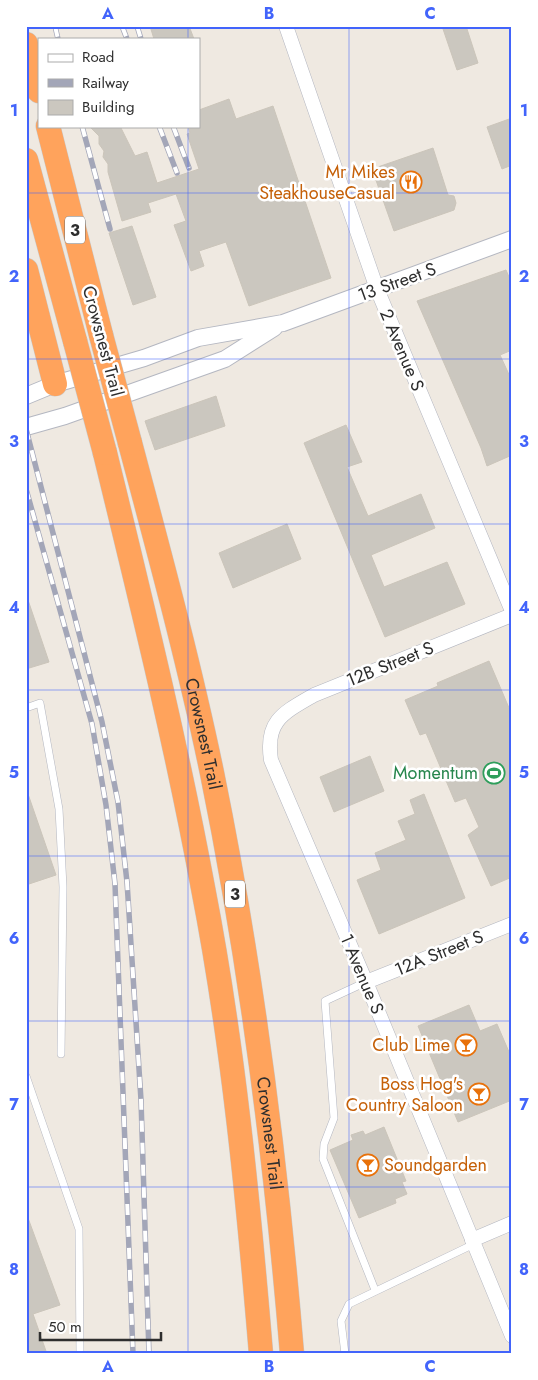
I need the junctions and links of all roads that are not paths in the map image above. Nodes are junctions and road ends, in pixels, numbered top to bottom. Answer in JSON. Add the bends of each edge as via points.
{"nodes":[{"id":1,"x":286,"y":26,"type":"edge"},
{"id":2,"x":26,"y":44,"type":"edge"},
{"id":3,"x":38,"y":87,"type":"edge"},
{"id":4,"x":49,"y":128,"type":"edge"},
{"id":5,"x":26,"y":160,"type":"edge"},
{"id":6,"x":512,"y":240,"type":"edge"},
{"id":7,"x":26,"y":270,"type":"edge"},
{"id":8,"x":377,"y":289,"type":"junction"},
{"id":9,"x":283,"y":323,"type":"junction"},
{"id":10,"x":56,"y":384,"type":"junction"},
{"id":11,"x":26,"y":396,"type":"edge"},
{"id":12,"x":26,"y":427,"type":"edge"},
{"id":13,"x":512,"y":611,"type":"edge"},
{"id":14,"x":512,"y":615,"type":"edge"},
{"id":15,"x":26,"y":708,"type":"edge"},
{"id":16,"x":274,"y":723,"type":"joint"},
{"id":17,"x":512,"y":924,"type":"edge"},
{"id":18,"x":366,"y":982,"type":"junction"},
{"id":19,"x":61,"y":1054,"type":"dead end"},
{"id":20,"x":26,"y":1076,"type":"edge"},
{"id":21,"x":281,"y":1219,"type":"junction"},
{"id":22,"x":512,"y":1223,"type":"edge"},
{"id":23,"x":473,"y":1242,"type":"junction"},
{"id":24,"x":256,"y":1290,"type":"junction"},
{"id":25,"x":375,"y":1290,"type":"junction"},
{"id":26,"x":512,"y":1336,"type":"edge"},
{"id":27,"x":80,"y":1354,"type":"edge"},
{"id":28,"x":255,"y":1354,"type":"edge"},
{"id":29,"x":261,"y":1354,"type":"edge"},
{"id":30,"x":292,"y":1354,"type":"edge"},
{"id":31,"x":302,"y":1354,"type":"edge"},
{"id":32,"x":345,"y":1354,"type":"edge"}],
"edges":[{"from":1,"to":8,"type":"street","name":"2 Avenue S"},
{"from":2,"to":3,"type":"highway"},
{"from":4,"to":21,"type":"highway","name":"Crowsnest Trail","number":"3","bridge":true,"via":[[212,771],[234,886]]},
{"from":5,"to":24,"type":"highway","name":"Crowsnest Trail","number":"3","bridge":true,"via":[[106,453],[204,890],[242,1145]]},
{"from":6,"to":8,"type":"street","name":"13 Street S"},
{"from":7,"to":10,"type":"highway"},
{"from":8,"to":9,"type":"street","name":"13 Street S"},
{"from":8,"to":13,"type":"street","name":"2 Avenue S"},
{"from":9,"to":10,"type":"street","name":"13 Street S","via":[[198,338]]},
{"from":9,"to":12,"type":"street","name":"13 Street S","via":[[225,359]]},
{"from":10,"to":11,"type":"street","name":"13 Street S"},
{"from":14,"to":16,"type":"street","name":"12B Street S","via":[[314,696]]},
{"from":15,"to":19,"type":"lane","via":[[40,703],[59,809],[63,887]]},
{"from":16,"to":18,"type":"street","name":"1 Avenue S","via":[[268,744],[271,760]]},
{"from":17,"to":18,"type":"street","name":"12A Street S"},
{"from":18,"to":23,"type":"street","name":"1 Avenue S"},
{"from":18,"to":25,"type":"lane","via":[[325,1001],[334,1118],[324,1144],[323,1159]]},
{"from":20,"to":27,"type":"lane","via":[[79,1229]]},
{"from":21,"to":30,"type":"highway","name":"Crowsnest Trail","number":"3"},
{"from":21,"to":31,"type":"highway"},
{"from":22,"to":23,"type":"street"},
{"from":23,"to":25,"type":"lane"},
{"from":23,"to":26,"type":"street","name":"1 Avenue S"},
{"from":24,"to":28,"type":"highway"},
{"from":24,"to":29,"type":"highway","name":"Crowsnest Trail","number":"3"},
{"from":25,"to":32,"type":"lane","via":[[354,1300],[344,1311],[341,1330]]}]}
